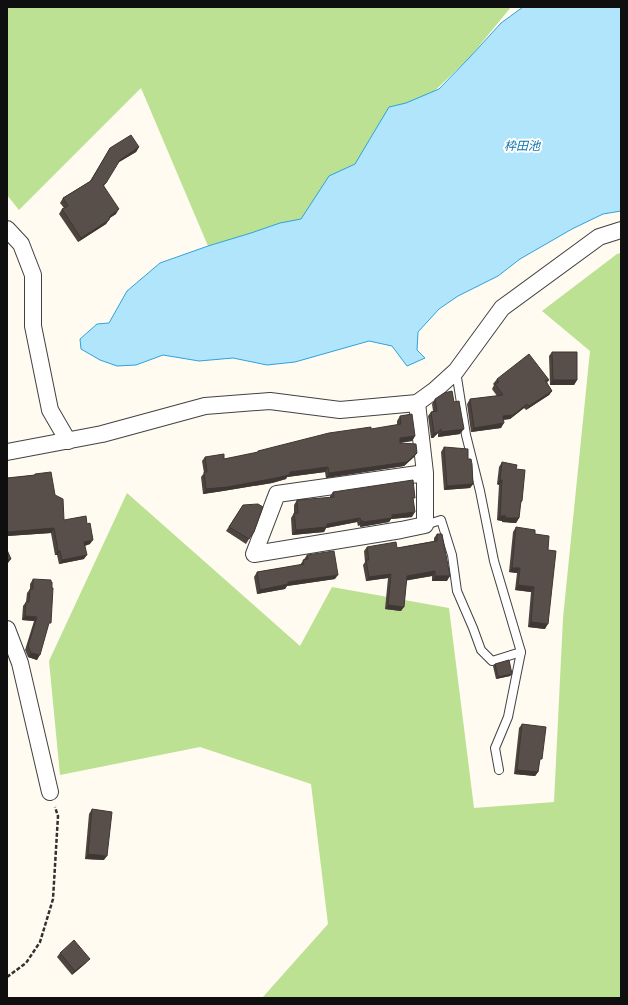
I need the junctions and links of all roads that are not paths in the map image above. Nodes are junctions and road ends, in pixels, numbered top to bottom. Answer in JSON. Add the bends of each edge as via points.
{"nodes":[{"id":1,"x":7,"y":229,"type":"edge"},
{"id":2,"x":621,"y":230,"type":"edge"},
{"id":3,"x":456,"y":371,"type":"junction"},
{"id":4,"x":417,"y":404,"type":"junction"},
{"id":5,"x":68,"y":441,"type":"junction"},
{"id":6,"x":7,"y":452,"type":"edge"},
{"id":7,"x":425,"y":472,"type":"junction"},
{"id":8,"x":425,"y":525,"type":"junction"},
{"id":9,"x":7,"y":629,"type":"edge"},
{"id":10,"x":521,"y":652,"type":"junction"},
{"id":11,"x":499,"y":770,"type":"dead end"},
{"id":12,"x":50,"y":792,"type":"road end"}],
"edges":[{"from":1,"to":5,"type":"street","via":[[21,244],[33,275],[33,326],[48,403]]},
{"from":2,"to":3,"type":"street","via":[[599,238],[502,308]]},
{"from":3,"to":4,"type":"street"},
{"from":3,"to":10,"type":"lane","via":[[466,435],[494,561]]},
{"from":4,"to":5,"type":"street","via":[[340,410],[270,401],[205,406]]},
{"from":4,"to":7,"type":"street"},
{"from":5,"to":6,"type":"street"},
{"from":7,"to":8,"type":"street"},
{"from":7,"to":8,"type":"street","via":[[277,494],[254,554]]},
{"from":8,"to":10,"type":"lane","via":[[441,520],[452,555],[457,591],[480,650],[492,661]]},
{"from":9,"to":12,"type":"street","via":[[20,662]]},
{"from":10,"to":11,"type":"lane","via":[[508,717],[495,748]]}]}
